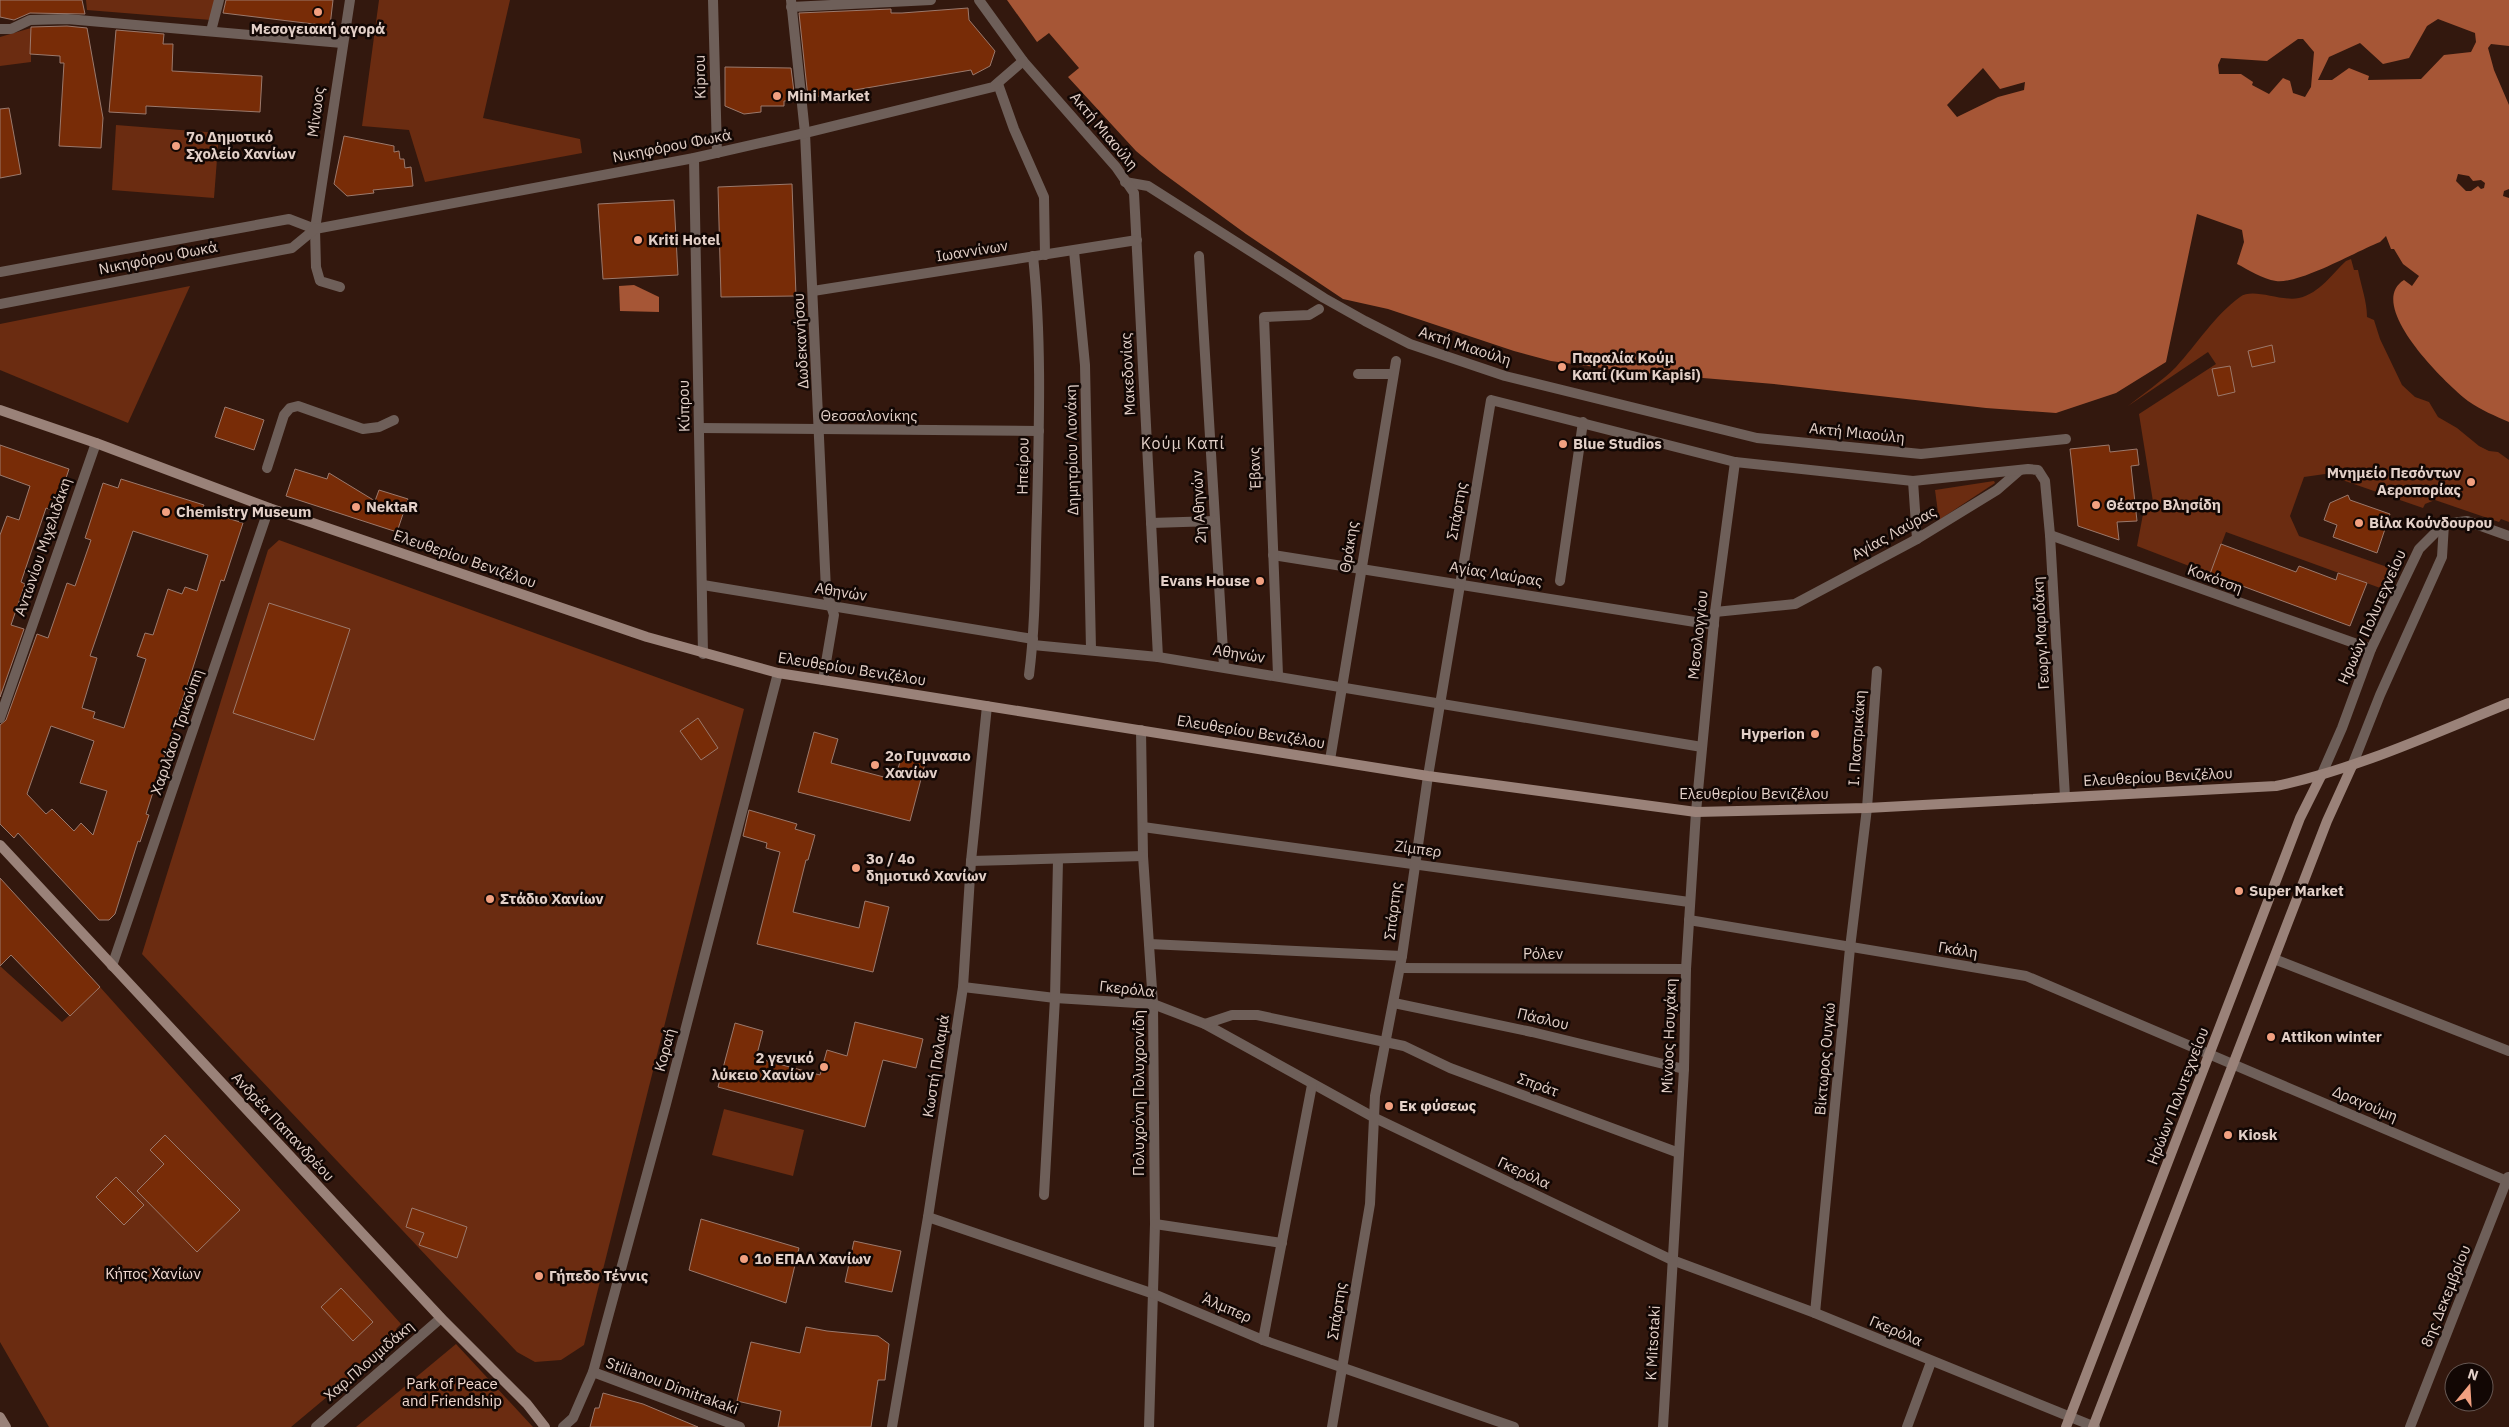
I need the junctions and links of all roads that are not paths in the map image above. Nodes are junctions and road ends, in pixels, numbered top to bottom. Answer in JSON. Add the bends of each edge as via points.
{"nodes":[{"id":1,"x":219,"y":0,"type":"edge"},
{"id":2,"x":350,"y":0,"type":"edge"},
{"id":3,"x":713,"y":0,"type":"edge"},
{"id":4,"x":931,"y":0,"type":"edge"},
{"id":5,"x":979,"y":0,"type":"edge"},
{"id":6,"x":791,"y":3,"type":"edge"},
{"id":7,"x":0,"y":29,"type":"edge"},
{"id":8,"x":212,"y":31,"type":"junction"},
{"id":9,"x":342,"y":43,"type":"junction"},
{"id":10,"x":1023,"y":61,"type":"junction"},
{"id":11,"x":998,"y":84,"type":"junction"},
{"id":12,"x":805,"y":133,"type":"junction"},
{"id":13,"x":717,"y":153,"type":"junction"},
{"id":14,"x":694,"y":158,"type":"junction"},
{"id":15,"x":1125,"y":182,"type":"junction"},
{"id":16,"x":315,"y":229,"type":"junction"},
{"id":17,"x":1136,"y":240,"type":"junction"},
{"id":18,"x":1074,"y":250,"type":"junction"},
{"id":19,"x":1045,"y":255,"type":"junction"},
{"id":20,"x":1033,"y":256,"type":"junction"},
{"id":21,"x":1199,"y":256,"type":"dead end"},
{"id":22,"x":0,"y":272,"type":"edge"},
{"id":23,"x":340,"y":287,"type":"dead end"},
{"id":24,"x":813,"y":291,"type":"junction"},
{"id":25,"x":0,"y":304,"type":"edge"},
{"id":26,"x":1319,"y":309,"type":"dead end"},
{"id":27,"x":1396,"y":361,"type":"dead end"},
{"id":28,"x":1358,"y":374,"type":"dead end"},
{"id":29,"x":1393,"y":374,"type":"junction"},
{"id":30,"x":0,"y":402,"type":"edge"},
{"id":31,"x":0,"y":410,"type":"edge"},
{"id":32,"x":18,"y":415,"type":"junction"},
{"id":33,"x":394,"y":420,"type":"dead end"},
{"id":34,"x":1584,"y":422,"type":"junction"},
{"id":35,"x":699,"y":428,"type":"junction"},
{"id":36,"x":820,"y":431,"type":"junction"},
{"id":37,"x":1039,"y":431,"type":"junction"},
{"id":38,"x":2066,"y":439,"type":"dead end"},
{"id":39,"x":96,"y":442,"type":"junction"},
{"id":40,"x":1735,"y":462,"type":"junction"},
{"id":41,"x":267,"y":468,"type":"dead end"},
{"id":42,"x":2020,"y":470,"type":"junction"},
{"id":43,"x":1913,"y":481,"type":"junction"},
{"id":44,"x":269,"y":508,"type":"junction"},
{"id":45,"x":1215,"y":521,"type":"junction"},
{"id":46,"x":1151,"y":523,"type":"junction"},
{"id":47,"x":2444,"y":524,"type":"junction"},
{"id":48,"x":2050,"y":535,"type":"junction"},
{"id":49,"x":2509,"y":536,"type":"edge"},
{"id":50,"x":1917,"y":539,"type":"junction"},
{"id":51,"x":1273,"y":555,"type":"junction"},
{"id":52,"x":1361,"y":568,"type":"junction"},
{"id":53,"x":1560,"y":581,"type":"dead end"},
{"id":54,"x":703,"y":584,"type":"junction"},
{"id":55,"x":1460,"y":584,"type":"junction"},
{"id":56,"x":831,"y":606,"type":"junction"},
{"id":57,"x":1716,"y":612,"type":"junction"},
{"id":58,"x":1714,"y":626,"type":"junction"},
{"id":59,"x":1033,"y":642,"type":"junction"},
{"id":60,"x":1091,"y":649,"type":"junction"},
{"id":61,"x":2371,"y":649,"type":"junction"},
{"id":62,"x":704,"y":654,"type":"junction"},
{"id":63,"x":1158,"y":657,"type":"junction"},
{"id":64,"x":1224,"y":667,"type":"junction"},
{"id":65,"x":1877,"y":671,"type":"dead end"},
{"id":66,"x":778,"y":672,"type":"junction"},
{"id":67,"x":1278,"y":675,"type":"junction"},
{"id":68,"x":1028,"y":676,"type":"dead end"},
{"id":69,"x":823,"y":680,"type":"junction"},
{"id":70,"x":1342,"y":686,"type":"junction"},
{"id":71,"x":1440,"y":702,"type":"junction"},
{"id":72,"x":2509,"y":703,"type":"edge"},
{"id":73,"x":987,"y":706,"type":"junction"},
{"id":74,"x":0,"y":718,"type":"edge"},
{"id":75,"x":1141,"y":730,"type":"junction"},
{"id":76,"x":1702,"y":747,"type":"junction"},
{"id":77,"x":1330,"y":760,"type":"junction"},
{"id":78,"x":2352,"y":766,"type":"junction"},
{"id":79,"x":1428,"y":776,"type":"junction"},
{"id":80,"x":2321,"y":776,"type":"junction"},
{"id":81,"x":2065,"y":797,"type":"junction"},
{"id":82,"x":1868,"y":808,"type":"junction"},
{"id":83,"x":1696,"y":812,"type":"junction"},
{"id":84,"x":1143,"y":827,"type":"junction"},
{"id":85,"x":0,"y":845,"type":"edge"},
{"id":86,"x":1143,"y":856,"type":"junction"},
{"id":87,"x":1058,"y":860,"type":"junction"},
{"id":88,"x":971,"y":861,"type":"junction"},
{"id":89,"x":1414,"y":863,"type":"junction"},
{"id":90,"x":1689,"y":902,"type":"junction"},
{"id":91,"x":1689,"y":920,"type":"junction"},
{"id":92,"x":1149,"y":944,"type":"junction"},
{"id":93,"x":1850,"y":948,"type":"junction"},
{"id":94,"x":1402,"y":956,"type":"junction"},
{"id":95,"x":2274,"y":959,"type":"junction"},
{"id":96,"x":112,"y":966,"type":"junction"},
{"id":97,"x":1400,"y":968,"type":"junction"},
{"id":98,"x":1686,"y":969,"type":"junction"},
{"id":99,"x":963,"y":987,"type":"junction"},
{"id":100,"x":1054,"y":998,"type":"junction"},
{"id":101,"x":1394,"y":1003,"type":"junction"},
{"id":102,"x":1153,"y":1004,"type":"junction"},
{"id":103,"x":1204,"y":1024,"type":"junction"},
{"id":104,"x":1387,"y":1043,"type":"junction"},
{"id":105,"x":2509,"y":1051,"type":"edge"},
{"id":106,"x":2210,"y":1054,"type":"junction"},
{"id":107,"x":2234,"y":1065,"type":"junction"},
{"id":108,"x":1684,"y":1069,"type":"junction"},
{"id":109,"x":1312,"y":1085,"type":"junction"},
{"id":110,"x":1375,"y":1118,"type":"junction"},
{"id":111,"x":1679,"y":1153,"type":"junction"},
{"id":112,"x":2508,"y":1180,"type":"edge"},
{"id":113,"x":1044,"y":1195,"type":"dead end"},
{"id":114,"x":928,"y":1217,"type":"junction"},
{"id":115,"x":1154,"y":1224,"type":"junction"},
{"id":116,"x":1282,"y":1243,"type":"junction"},
{"id":117,"x":1672,"y":1260,"type":"junction"},
{"id":118,"x":1154,"y":1294,"type":"junction"},
{"id":119,"x":1815,"y":1314,"type":"junction"},
{"id":120,"x":441,"y":1318,"type":"junction"},
{"id":121,"x":1263,"y":1340,"type":"junction"},
{"id":122,"x":1931,"y":1362,"type":"junction"},
{"id":123,"x":1343,"y":1367,"type":"junction"},
{"id":124,"x":593,"y":1372,"type":"junction"},
{"id":125,"x":0,"y":1416,"type":"edge"},
{"id":126,"x":2068,"y":1422,"type":"edge"},
{"id":127,"x":6,"y":1427,"type":"edge"},
{"id":128,"x":316,"y":1427,"type":"edge"},
{"id":129,"x":545,"y":1427,"type":"edge"},
{"id":130,"x":563,"y":1427,"type":"edge"},
{"id":131,"x":740,"y":1427,"type":"edge"},
{"id":132,"x":892,"y":1427,"type":"edge"},
{"id":133,"x":1149,"y":1427,"type":"edge"},
{"id":134,"x":1332,"y":1427,"type":"edge"},
{"id":135,"x":1514,"y":1427,"type":"edge"},
{"id":136,"x":1663,"y":1427,"type":"edge"},
{"id":137,"x":1907,"y":1427,"type":"edge"},
{"id":138,"x":2094,"y":1427,"type":"edge"},
{"id":139,"x":2410,"y":1427,"type":"edge"}],
"edges":[{"from":1,"to":8,"type":"street"},
{"from":2,"to":9,"type":"street","name":"Μίνωος"},
{"from":3,"to":13,"type":"street","name":"Kiprou"},
{"from":4,"to":6,"type":"street"},
{"from":5,"to":10,"type":"street","name":"Ακτή Μιαούλη"},
{"from":6,"to":12,"type":"street","name":"Δωδεκανήσου"},
{"from":7,"to":8,"type":"street","via":[[11,30],[30,20],[67,19]]},
{"from":8,"to":9,"type":"street"},
{"from":9,"to":16,"type":"street","name":"Μίνωος"},
{"from":10,"to":11,"type":"street","name":"Νικηφόρου Φωκά"},
{"from":10,"to":15,"type":"street","name":"Ακτή Μιαούλη","via":[[1116,167]]},
{"from":11,"to":12,"type":"street","name":"Νικηφόρου Φωκά"},
{"from":11,"to":19,"type":"street","via":[[1044,197]]},
{"from":12,"to":13,"type":"street","name":"Νικηφόρου Φωκά"},
{"from":12,"to":24,"type":"street","name":"Δωδεκανήσου"},
{"from":13,"to":14,"type":"street","name":"Νικηφόρου Φωκά"},
{"from":14,"to":16,"type":"street","name":"Νικηφόρου Φωκά"},
{"from":14,"to":35,"type":"street","name":"Κύπρου"},
{"from":15,"to":17,"type":"street","name":"Μακεδονίας","via":[[1134,193]]},
{"from":15,"to":38,"type":"street","name":"Ακτή Μιαούλη","via":[[1148,186],[1324,298],[1380,329],[1410,344],[1505,376],[1757,438],[1921,454]]},
{"from":16,"to":22,"type":"street","name":"Νικηφόρου Φωκά","via":[[289,219]]},
{"from":16,"to":23,"type":"street","name":"Μίνωος","via":[[316,267],[320,281]]},
{"from":16,"to":25,"type":"street","name":"Νικηφόρου Φωκά","via":[[292,248]]},
{"from":17,"to":18,"type":"street","name":"Ιωαννίνων"},
{"from":17,"to":46,"type":"street","name":"Μακεδονίας"},
{"from":18,"to":19,"type":"street","name":"Ιωαννίνων"},
{"from":18,"to":60,"type":"street","name":"Δημητρίου Λιονάκη","via":[[1085,364]]},
{"from":19,"to":20,"type":"street","name":"Ιωαννίνων"},
{"from":20,"to":24,"type":"street","name":"Ιωαννίνων"},
{"from":20,"to":37,"type":"street","name":"Ηπείρου","via":[[1037,289]]},
{"from":21,"to":45,"type":"street","name":"2η Αθηνών"},
{"from":24,"to":36,"type":"street","name":"Δωδεκανήσου"},
{"from":26,"to":51,"type":"street","name":"Έβανς","via":[[1309,315],[1264,317]]},
{"from":27,"to":29,"type":"street","name":"Θράκης"},
{"from":28,"to":29,"type":"street"},
{"from":29,"to":52,"type":"street","name":"Θράκης"},
{"from":30,"to":32,"type":"main road","name":"Ελευθερίου Βενιζέλου"},
{"from":31,"to":32,"type":"main road","name":"Ελευθερίου Βενιζέλου"},
{"from":32,"to":39,"type":"main road","name":"Ελευθερίου Βενιζέλου"},
{"from":33,"to":41,"type":"street","via":[[379,427],[363,429],[298,406],[290,408],[284,415]]},
{"from":34,"to":40,"type":"street"},
{"from":34,"to":53,"type":"street"},
{"from":34,"to":55,"type":"street","name":"Σπάρτης","via":[[1491,400]]},
{"from":35,"to":36,"type":"street","name":"Θεσσαλονίκης"},
{"from":35,"to":54,"type":"street","name":"Κύπρου"},
{"from":36,"to":37,"type":"street","name":"Θεσσαλονίκης"},
{"from":36,"to":56,"type":"street","name":"Δωδεκανήσου","via":[[826,590]]},
{"from":37,"to":59,"type":"street","name":"Ηπείρου"},
{"from":39,"to":44,"type":"main road","name":"Ελευθερίου Βενιζέλου"},
{"from":39,"to":74,"type":"street","name":"Αντωνίου Μιχελιδάκη"},
{"from":40,"to":43,"type":"street"},
{"from":40,"to":57,"type":"street","name":"Μεσολογγίου"},
{"from":42,"to":43,"type":"street"},
{"from":42,"to":48,"type":"street","name":"Γεωργ.Μαριδάκη","via":[[2038,470],[2045,481]]},
{"from":42,"to":50,"type":"street","name":"Αγίας Λαύρας","via":[[1997,490]]},
{"from":43,"to":50,"type":"street"},
{"from":44,"to":62,"type":"main road","name":"Ελευθερίου Βενιζέλου"},
{"from":44,"to":96,"type":"street","name":"Χαριλάου Τρικούπη"},
{"from":45,"to":46,"type":"street"},
{"from":45,"to":64,"type":"street","name":"2η Αθηνών"},
{"from":46,"to":63,"type":"street","name":"Μακεδονίας"},
{"from":47,"to":49,"type":"street","via":[[2467,521]]},
{"from":47,"to":61,"type":"street","name":"Ηρωών Πολυτεχνείου","via":[[2419,549]]},
{"from":47,"to":78,"type":"street","via":[[2442,557]]},
{"from":48,"to":61,"type":"street","name":"Κοκότση"},
{"from":48,"to":81,"type":"street","name":"Γεωργ.Μαριδάκη"},
{"from":50,"to":57,"type":"street","name":"Αγίας Λαύρας","via":[[1795,604]]},
{"from":51,"to":52,"type":"street","name":"Αγίας Λαύρας"},
{"from":51,"to":67,"type":"street","name":"Έβανς"},
{"from":52,"to":55,"type":"street","name":"Αγίας Λαύρας"},
{"from":52,"to":70,"type":"street","name":"Θράκης"},
{"from":54,"to":56,"type":"street","name":"Αθηνών"},
{"from":54,"to":62,"type":"street","name":"Κύπρου"},
{"from":55,"to":58,"type":"street","name":"Αγίας Λαύρας"},
{"from":55,"to":71,"type":"street","name":"Σπάρτης"},
{"from":56,"to":59,"type":"street","name":"Αθηνών"},
{"from":56,"to":69,"type":"street","name":"Δωδεκανήσου","via":[[834,615]]},
{"from":57,"to":58,"type":"street","name":"Μεσολογγίου"},
{"from":58,"to":76,"type":"street","name":"Μεσολογγίου"},
{"from":59,"to":60,"type":"street","name":"Αθηνών"},
{"from":59,"to":68,"type":"street","name":"Ηπείρου"},
{"from":60,"to":63,"type":"street","name":"Αθηνών"},
{"from":61,"to":80,"type":"street","name":"Ηρωών Πολυτεχνείου"},
{"from":62,"to":66,"type":"main road","name":"Ελευθερίου Βενιζέλου"},
{"from":63,"to":64,"type":"street","name":"Αθηνών"},
{"from":64,"to":67,"type":"street","name":"Αθηνών"},
{"from":65,"to":82,"type":"street","name":"Ι. Παστρικάκη"},
{"from":66,"to":69,"type":"main road","name":"Ελευθερίου Βενιζέλου"},
{"from":66,"to":124,"type":"street","name":"Κοραή"},
{"from":67,"to":70,"type":"street","name":"Αθηνών"},
{"from":69,"to":73,"type":"main road","name":"Ελευθερίου Βενιζέλου"},
{"from":70,"to":71,"type":"street","name":"Αθηνών"},
{"from":70,"to":77,"type":"street","name":"Θράκης"},
{"from":71,"to":76,"type":"street","name":"Αθηνών"},
{"from":71,"to":79,"type":"street","name":"Σπάρτης"},
{"from":72,"to":78,"type":"main road","name":"Ελευθερίου Βενιζέλου"},
{"from":73,"to":75,"type":"main road","name":"Ελευθερίου Βενιζέλου"},
{"from":73,"to":88,"type":"street","name":"Κωστή Παλαμά"},
{"from":75,"to":77,"type":"main road","name":"Ελευθερίου Βενιζέλου"},
{"from":75,"to":84,"type":"street","name":"Πολυχρόνη Πολυχρονίδη"},
{"from":76,"to":83,"type":"street","name":"Μεσολογγίου"},
{"from":77,"to":79,"type":"main road","name":"Ελευθερίου Βενιζέλου"},
{"from":78,"to":80,"type":"main road","name":"Ελευθερίου Βενιζέλου"},
{"from":78,"to":95,"type":"main road","via":[[2327,821]]},
{"from":79,"to":83,"type":"main road","name":"Ελευθερίου Βενιζέλου"},
{"from":79,"to":89,"type":"street","name":"Σπάρτης"},
{"from":80,"to":81,"type":"main road","name":"Ελευθερίου Βενιζέλου","via":[[2276,786]]},
{"from":80,"to":106,"type":"main road","name":"Ηρώων Πολυτεχνείου","via":[[2300,818]]},
{"from":81,"to":82,"type":"main road","name":"Ελευθερίου Βενιζέλου"},
{"from":82,"to":83,"type":"main road","name":"Ελευθερίου Βενιζέλου"},
{"from":82,"to":93,"type":"street","name":"Βίκτωρος Ουγκώ"},
{"from":83,"to":90,"type":"street","name":"Μίνωος Ησυχάκη"},
{"from":84,"to":86,"type":"street","name":"Πολυχρόνη Πολυχρονίδη"},
{"from":84,"to":89,"type":"street","name":"Ζίμπερ"},
{"from":85,"to":96,"type":"main road","name":"Ανδρέα Παπανδρέου"},
{"from":86,"to":87,"type":"street"},
{"from":86,"to":92,"type":"street","name":"Πολυχρόνη Πολυχρονίδη"},
{"from":87,"to":88,"type":"street"},
{"from":87,"to":100,"type":"street"},
{"from":88,"to":99,"type":"street","name":"Κωστή Παλαμά"},
{"from":89,"to":90,"type":"street","name":"Ζίμπερ"},
{"from":89,"to":94,"type":"street","name":"Σπάρτης"},
{"from":90,"to":91,"type":"street","name":"Μίνωος Ησυχάκη"},
{"from":91,"to":93,"type":"street","name":"Γκάλη"},
{"from":91,"to":98,"type":"street","name":"Μίνωος Ησυχάκη"},
{"from":92,"to":94,"type":"street"},
{"from":92,"to":102,"type":"street","name":"Πολυχρόνη Πολυχρονίδη"},
{"from":93,"to":106,"type":"street","name":"Γκάλη","via":[[2026,976]]},
{"from":93,"to":119,"type":"street","name":"Βίκτωρος Ουγκώ"},
{"from":94,"to":97,"type":"street","name":"Σπάρτης"},
{"from":95,"to":105,"type":"street"},
{"from":95,"to":107,"type":"main road"},
{"from":96,"to":120,"type":"main road","name":"Ανδρέα Παπανδρέου"},
{"from":97,"to":98,"type":"street","name":"Ρόλεν"},
{"from":97,"to":101,"type":"street","name":"Σπάρτης"},
{"from":98,"to":108,"type":"street","name":"Μίνωος Ησυχάκη"},
{"from":99,"to":100,"type":"street","name":"Γκερόλα"},
{"from":99,"to":114,"type":"street","name":"Κωστή Παλαμά"},
{"from":100,"to":102,"type":"street","name":"Γκερόλα"},
{"from":100,"to":113,"type":"street"},
{"from":101,"to":104,"type":"street","name":"Σπάρτης"},
{"from":101,"to":108,"type":"street","name":"Πάσλου"},
{"from":102,"to":103,"type":"street","name":"Γκερόλα"},
{"from":102,"to":115,"type":"street","name":"Πολυχρόνη Πολυχρονίδη"},
{"from":103,"to":104,"type":"street","name":"Σπράτ","via":[[1232,1015],[1257,1015]]},
{"from":103,"to":109,"type":"street","name":"Γκερόλα"},
{"from":104,"to":110,"type":"street","name":"Σπάρτης","via":[[1375,1096]]},
{"from":104,"to":111,"type":"street","name":"Σπράτ","via":[[1404,1046],[1450,1068]]},
{"from":106,"to":107,"type":"street","name":"Δραγούμη"},
{"from":106,"to":126,"type":"main road","name":"Ηρώων Πολυτεχνείου"},
{"from":107,"to":112,"type":"street","name":"Δραγούμη"},
{"from":107,"to":138,"type":"main road"},
{"from":108,"to":111,"type":"street","name":"Μίνωος Ησυχάκη"},
{"from":109,"to":110,"type":"street","name":"Γκερόλα"},
{"from":109,"to":116,"type":"street"},
{"from":110,"to":117,"type":"street","name":"Γκερόλα"},
{"from":110,"to":123,"type":"street","name":"Σπάρτης","via":[[1370,1204]]},
{"from":111,"to":117,"type":"street","name":"Μίνωος Ησυχάκη"},
{"from":112,"to":139,"type":"street","name":"8ης Δεκεμβρίου"},
{"from":114,"to":118,"type":"street","name":"Άλμπερ"},
{"from":114,"to":132,"type":"street","name":"Κωστή Παλαμά"},
{"from":115,"to":116,"type":"street"},
{"from":115,"to":118,"type":"street","name":"Πολυχρόνη Πολυχρονίδη"},
{"from":116,"to":121,"type":"street"},
{"from":117,"to":119,"type":"street","name":"Γκερόλα"},
{"from":117,"to":136,"type":"street","name":"K Mitsotaki"},
{"from":118,"to":121,"type":"street","name":"Άλμπερ"},
{"from":118,"to":133,"type":"street","name":"Πολυχρόνη Πολυχρονίδη"},
{"from":119,"to":122,"type":"street","name":"Γκερόλα"},
{"from":120,"to":128,"type":"street","name":"Χαρ.Πλουμιδάκη"},
{"from":120,"to":129,"type":"main road","name":"Ανδρέα Παπανδρέου","via":[[527,1404]]},
{"from":121,"to":123,"type":"street","name":"Άλμπερ"},
{"from":122,"to":126,"type":"street","name":"Γκερόλα"},
{"from":122,"to":137,"type":"street"},
{"from":123,"to":134,"type":"street","name":"Σπάρτης"},
{"from":123,"to":135,"type":"street","name":"Άλμπερ"},
{"from":124,"to":130,"type":"street","name":"Κοραή","via":[[574,1418]]},
{"from":124,"to":131,"type":"street","name":"Stilianou Dimitrakaki"},
{"from":125,"to":127,"type":"main road"},
{"from":126,"to":138,"type":"street","name":"Γκερόλα"}]}
